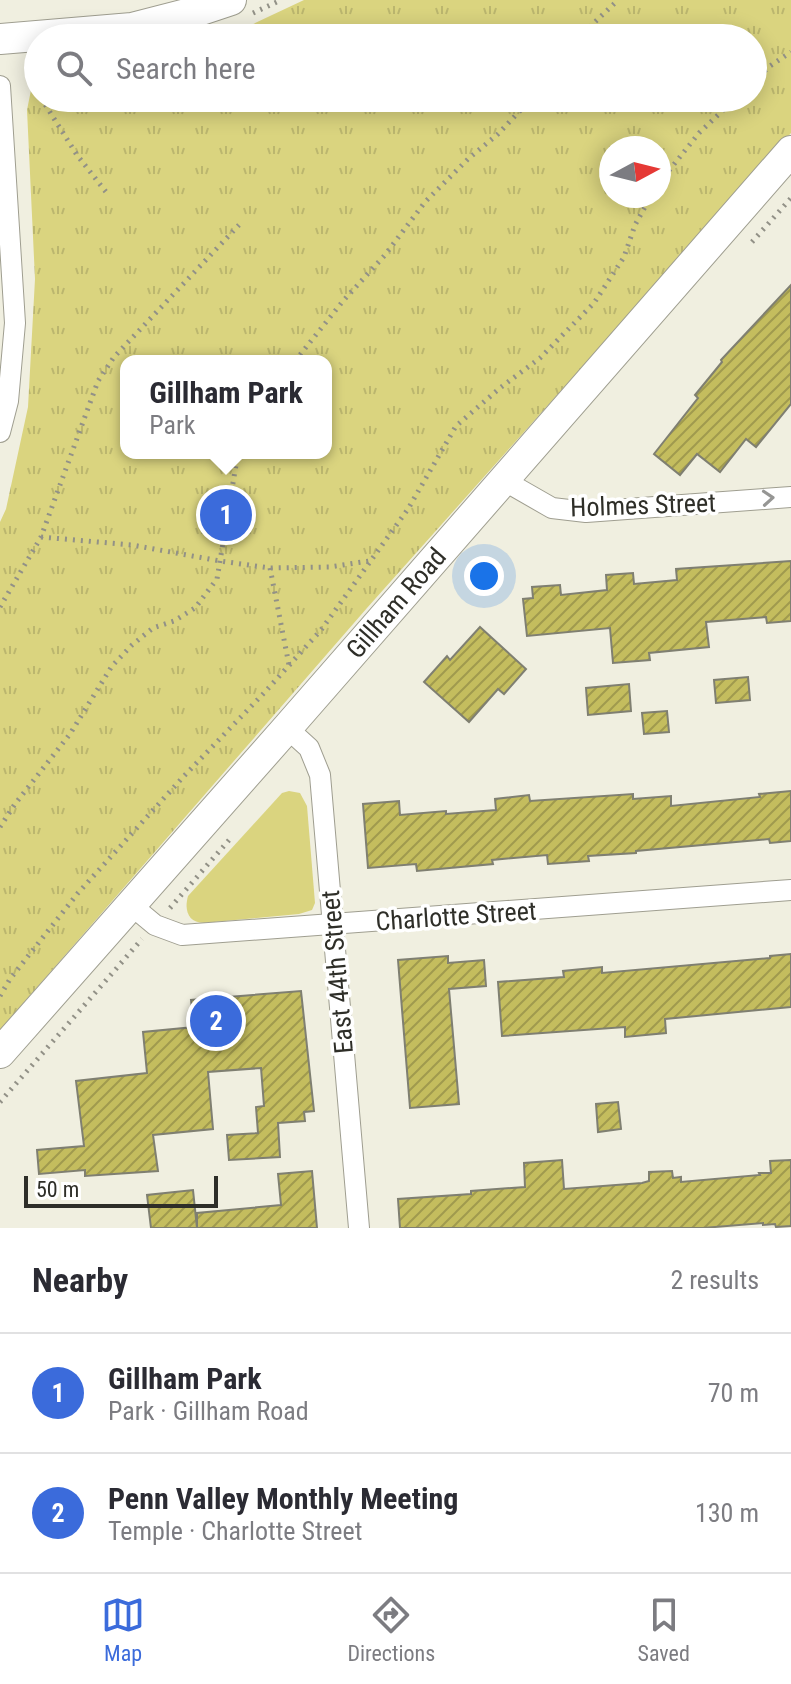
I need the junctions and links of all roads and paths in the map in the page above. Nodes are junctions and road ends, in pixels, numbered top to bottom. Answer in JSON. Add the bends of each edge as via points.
{"nodes":[{"id":1,"x":231,"y":0,"type":"edge"},
{"id":2,"x":618,"y":0,"type":"edge"},
{"id":3,"x":148,"y":24,"type":"edge"},
{"id":4,"x":593,"y":24,"type":"edge"},
{"id":5,"x":24,"y":37,"type":"edge"},
{"id":6,"x":0,"y":39,"type":"edge"},
{"id":7,"x":791,"y":52,"type":"edge"},
{"id":8,"x":767,"y":69,"type":"edge"},
{"id":9,"x":0,"y":86,"type":"edge"},
{"id":10,"x":49,"y":112,"type":"edge"},
{"id":11,"x":519,"y":112,"type":"edge"},
{"id":12,"x":721,"y":112,"type":"edge"},
{"id":13,"x":791,"y":151,"type":"edge"},
{"id":14,"x":671,"y":168,"type":"edge"},
{"id":15,"x":106,"y":192,"type":"dead end"},
{"id":16,"x":644,"y":208,"type":"edge"},
{"id":17,"x":239,"y":225,"type":"dead end"},
{"id":18,"x":300,"y":355,"type":"edge"},
{"id":19,"x":0,"y":432,"type":"edge"},
{"id":20,"x":237,"y":459,"type":"edge"},
{"id":21,"x":503,"y":480,"type":"junction"},
{"id":22,"x":791,"y":497,"type":"edge"},
{"id":23,"x":41,"y":537,"type":"junction"},
{"id":24,"x":220,"y":561,"type":"junction"},
{"id":25,"x":370,"y":561,"type":"junction"},
{"id":26,"x":270,"y":568,"type":"junction"},
{"id":27,"x":0,"y":607,"type":"edge"},
{"id":28,"x":289,"y":666,"type":"junction"},
{"id":29,"x":287,"y":728,"type":"junction"},
{"id":30,"x":0,"y":827,"type":"edge"},
{"id":31,"x":791,"y":890,"type":"edge"},
{"id":32,"x":131,"y":905,"type":"junction"},
{"id":33,"x":333,"y":925,"type":"junction"},
{"id":34,"x":0,"y":996,"type":"edge"},
{"id":35,"x":0,"y":1053,"type":"edge"},
{"id":36,"x":359,"y":1228,"type":"edge"}],
"edges":[{"from":1,"to":3,"type":"main road"},
{"from":2,"to":4,"type":"path"},
{"from":5,"to":6,"type":"main road"},
{"from":7,"to":8,"type":"path"},
{"from":9,"to":19,"type":"street","via":[[15,323]]},
{"from":10,"to":15,"type":"path"},
{"from":11,"to":18,"type":"path","via":[[425,202]]},
{"from":12,"to":14,"type":"path"},
{"from":13,"to":21,"type":"main road","name":"Gillham Road"},
{"from":16,"to":25,"type":"path","via":[[624,257],[594,303],[540,358],[456,426],[408,509]]},
{"from":17,"to":23,"type":"path","via":[[114,357],[98,381]]},
{"from":20,"to":24,"type":"path"},
{"from":21,"to":22,"type":"street","name":"Holmes Street","one_way":true,"via":[[552,508],[586,512]]},
{"from":21,"to":29,"type":"main road","name":"Gillham Road"},
{"from":23,"to":24,"type":"path","via":[[132,545]]},
{"from":23,"to":27,"type":"path"},
{"from":24,"to":26,"type":"path"},
{"from":24,"to":30,"type":"path","via":[[217,579],[195,608],[153,628],[112,666],[70,734]]},
{"from":25,"to":26,"type":"path"},
{"from":25,"to":28,"type":"path"},
{"from":26,"to":28,"type":"path"},
{"from":28,"to":34,"type":"path","via":[[78,893]]},
{"from":29,"to":32,"type":"main road","name":"Gillham Road"},
{"from":29,"to":33,"type":"street","name":"East 44th Street","via":[[309,748],[320,775]]},
{"from":31,"to":33,"type":"street","name":"Charlotte Street"},
{"from":32,"to":33,"type":"street","name":"Charlotte Street","via":[[155,925],[182,935]]},
{"from":32,"to":35,"type":"main road","name":"Gillham Road"},
{"from":33,"to":36,"type":"street","name":"East 44th Street"}]}
